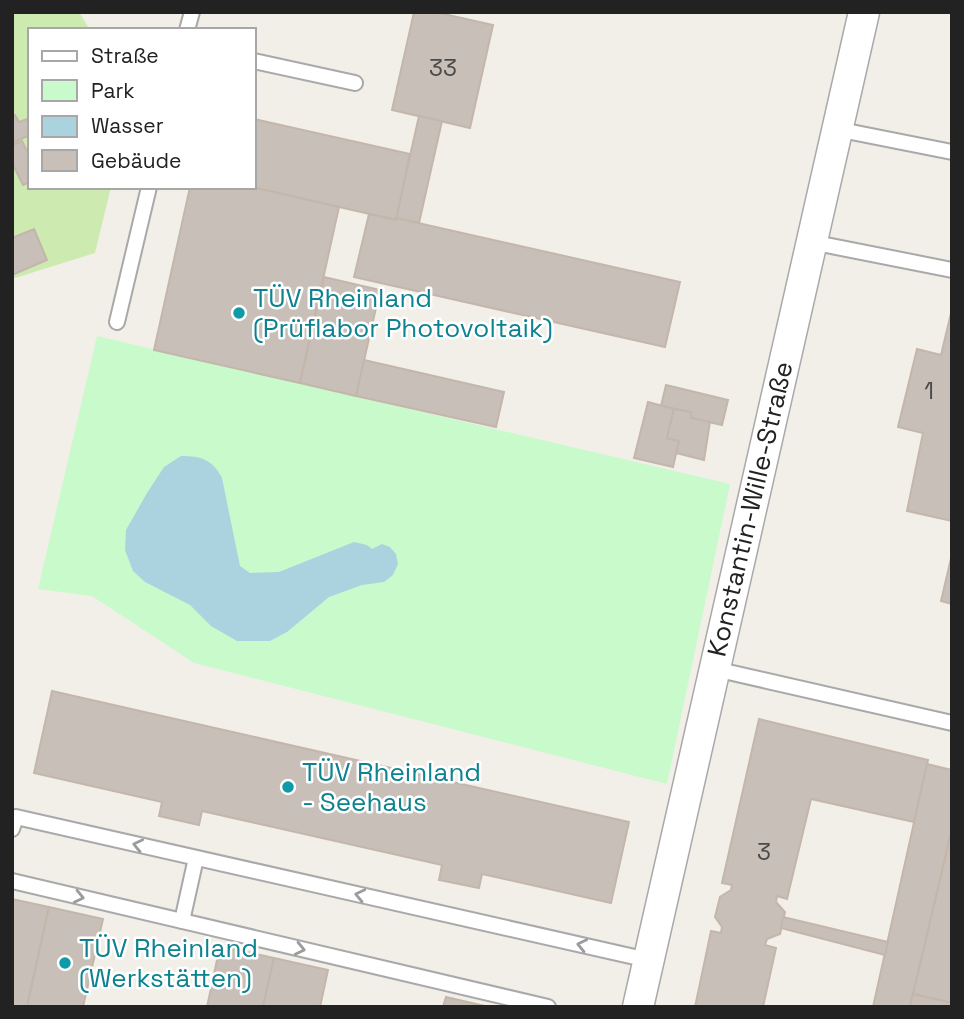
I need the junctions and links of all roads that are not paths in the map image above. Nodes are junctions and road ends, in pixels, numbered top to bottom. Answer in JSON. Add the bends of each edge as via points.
{"nodes":[{"id":1,"x":864,"y":12,"type":"edge"},
{"id":2,"x":256,"y":61,"type":"edge"},
{"id":3,"x":355,"y":82,"type":"dead end"},
{"id":4,"x":836,"y":129,"type":"junction"},
{"id":5,"x":952,"y":152,"type":"edge"},
{"id":6,"x":149,"y":189,"type":"edge"},
{"id":7,"x":811,"y":242,"type":"junction"},
{"id":8,"x":952,"y":270,"type":"edge"},
{"id":9,"x":117,"y":322,"type":"dead end"},
{"id":10,"x":715,"y":669,"type":"junction"},
{"id":11,"x":952,"y":723,"type":"edge"},
{"id":12,"x":12,"y":829,"type":"edge"},
{"id":13,"x":196,"y":858,"type":"junction"},
{"id":14,"x":12,"y":881,"type":"edge"},
{"id":15,"x":182,"y":921,"type":"junction"},
{"id":16,"x":648,"y":960,"type":"junction"},
{"id":17,"x":548,"y":1007,"type":"edge"},
{"id":18,"x":638,"y":1007,"type":"edge"}],
"edges":[{"from":1,"to":4,"type":"street","name":"Konstantin-Wille-Straße"},
{"from":2,"to":3,"type":"lane"},
{"from":4,"to":5,"type":"lane"},
{"from":4,"to":7,"type":"street","name":"Konstantin-Wille-Straße"},
{"from":6,"to":9,"type":"lane"},
{"from":7,"to":8,"type":"lane"},
{"from":7,"to":10,"type":"street","name":"Konstantin-Wille-Straße"},
{"from":10,"to":11,"type":"lane"},
{"from":10,"to":16,"type":"street","name":"Konstantin-Wille-Straße"},
{"from":13,"to":12,"type":"lane","one_way":true,"via":[[16,817]]},
{"from":13,"to":15,"type":"lane"},
{"from":16,"to":13,"type":"lane","one_way":true},
{"from":14,"to":15,"type":"lane","one_way":true},
{"from":15,"to":17,"type":"lane","one_way":true},
{"from":16,"to":18,"type":"street","name":"Konstantin-Wille-Straße"}]}
